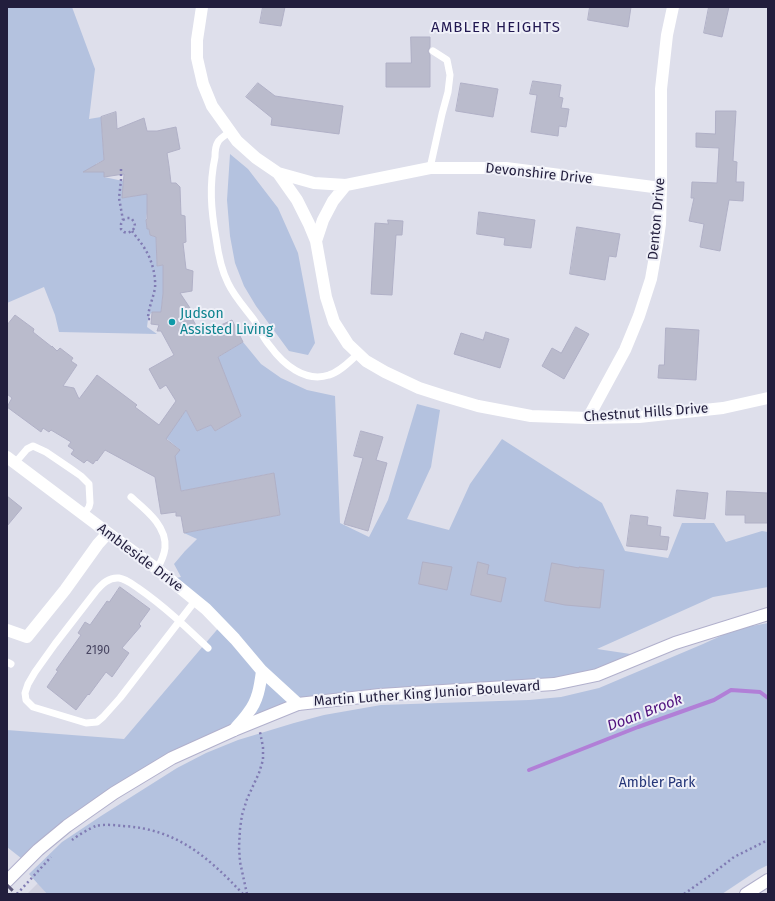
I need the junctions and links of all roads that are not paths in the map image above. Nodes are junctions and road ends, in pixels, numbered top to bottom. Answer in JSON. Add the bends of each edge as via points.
{"nodes":[{"id":1,"x":202,"y":7,"type":"edge"},
{"id":2,"x":673,"y":7,"type":"edge"},
{"id":3,"x":433,"y":51,"type":"dead end"},
{"id":4,"x":230,"y":132,"type":"junction"},
{"id":5,"x":430,"y":168,"type":"junction"},
{"id":6,"x":278,"y":173,"type":"junction"},
{"id":7,"x":346,"y":185,"type":"junction"},
{"id":8,"x":661,"y":188,"type":"junction"},
{"id":9,"x":316,"y":241,"type":"junction"},
{"id":10,"x":358,"y":354,"type":"junction"},
{"id":11,"x":768,"y":398,"type":"edge"},
{"id":12,"x":588,"y":418,"type":"junction"},
{"id":13,"x":11,"y":460,"type":"edge"},
{"id":14,"x":131,"y":497,"type":"dead end"},
{"id":15,"x":84,"y":515,"type":"junction"},
{"id":16,"x":108,"y":533,"type":"junction"},
{"id":17,"x":157,"y":569,"type":"junction"},
{"id":18,"x":195,"y":600,"type":"junction"},
{"id":19,"x":768,"y":614,"type":"edge"},
{"id":20,"x":180,"y":620,"type":"junction"},
{"id":21,"x":7,"y":630,"type":"edge"},
{"id":22,"x":208,"y":648,"type":"dead end"},
{"id":23,"x":262,"y":671,"type":"junction"},
{"id":24,"x":298,"y":704,"type":"junction"},
{"id":25,"x":234,"y":730,"type":"junction"},
{"id":26,"x":768,"y":880,"type":"edge"},
{"id":27,"x":7,"y":881,"type":"edge"},
{"id":28,"x":746,"y":894,"type":"edge"}],
"edges":[{"from":1,"to":4,"type":"street","name":"Chestnut Hills Drive","via":[[197,40],[199,67],[212,106]]},
{"from":2,"to":8,"type":"street","name":"Denton Drive","via":[[661,89]]},
{"from":3,"to":5,"type":"lane","via":[[447,60],[450,75]]},
{"from":4,"to":6,"type":"street","name":"Chestnut Hills Drive","via":[[240,145]]},
{"from":4,"to":10,"type":"lane","via":[[218,142],[210,186],[212,220],[218,252],[228,283],[270,346],[284,362],[301,373],[329,375]]},
{"from":5,"to":7,"type":"street","name":"Devonshire Drive"},
{"from":5,"to":8,"type":"street","name":"Devonshire Drive","via":[[506,168]]},
{"from":6,"to":7,"type":"street","name":"Devonshire Drive","via":[[314,183]]},
{"from":6,"to":9,"type":"street","name":"Chestnut Hills Drive","via":[[297,200]]},
{"from":7,"to":9,"type":"street","via":[[329,207]]},
{"from":8,"to":12,"type":"street","name":"Denton Drive","via":[[660,224],[651,279],[625,350]]},
{"from":9,"to":10,"type":"street","name":"Chestnut Hills Drive","via":[[326,297],[334,322]]},
{"from":10,"to":12,"type":"street","name":"Chestnut Hills Drive","via":[[385,372],[419,388],[478,406],[531,416]]},
{"from":11,"to":12,"type":"street","name":"Chestnut Hills Drive","via":[[718,408],[639,417]]},
{"from":13,"to":15,"type":"street","name":"Ambleside Drive"},
{"from":13,"to":15,"type":"lane","via":[[33,446],[81,476],[89,484],[90,492],[89,507]]},
{"from":14,"to":17,"type":"lane","via":[[153,517],[164,536],[165,547]]},
{"from":15,"to":16,"type":"street","name":"Ambleside Drive"},
{"from":16,"to":17,"type":"street","name":"Ambleside Drive"},
{"from":16,"to":21,"type":"street","via":[[27,637]]},
{"from":17,"to":18,"type":"street","name":"Ambleside Drive"},
{"from":18,"to":20,"type":"lane"},
{"from":18,"to":23,"type":"street","name":"Ambleside Drive","via":[[235,639]]},
{"from":19,"to":24,"type":"street","name":"Martin Luther King Junior Boulevard","via":[[675,643],[597,675],[554,684],[380,695]]},
{"from":20,"to":20,"type":"lane","via":[[120,698],[97,722],[86,723],[33,707],[26,700],[25,693],[35,672],[104,582],[113,578],[124,579]]},
{"from":20,"to":22,"type":"lane"},
{"from":23,"to":24,"type":"street","name":"Ambleside Drive"},
{"from":23,"to":25,"type":"street","via":[[256,700],[250,712]]},
{"from":24,"to":25,"type":"street","name":"Martin Luther King Junior Boulevard"},
{"from":25,"to":27,"type":"street","name":"Martin Luther King Junior Boulevard","via":[[172,758],[114,793],[67,826]]},
{"from":26,"to":28,"type":"street"}]}
